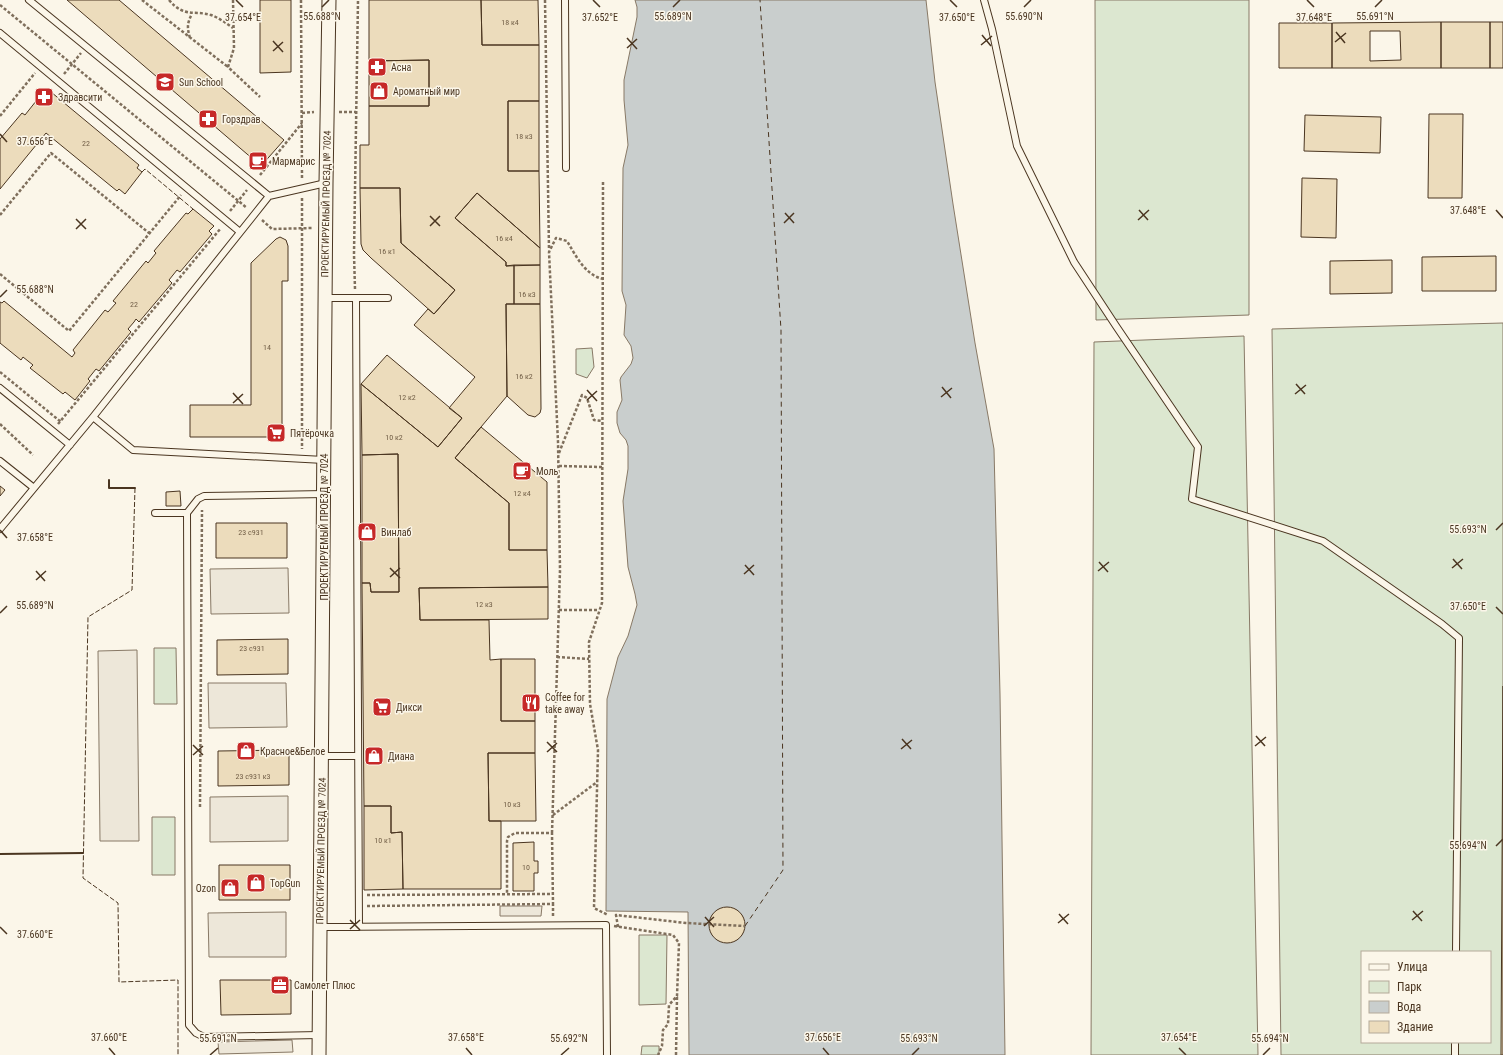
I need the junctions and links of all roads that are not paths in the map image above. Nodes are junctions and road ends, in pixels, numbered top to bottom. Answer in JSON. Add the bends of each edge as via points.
{"nodes":[{"id":1,"x":29,"y":0,"type":"edge"},
{"id":2,"x":329,"y":0,"type":"edge"},
{"id":3,"x":565,"y":0,"type":"edge"},
{"id":4,"x":984,"y":0,"type":"edge"},
{"id":5,"x":0,"y":33,"type":"edge"},
{"id":6,"x":566,"y":168,"type":"dead end"},
{"id":7,"x":326,"y":183,"type":"junction"},
{"id":8,"x":269,"y":196,"type":"junction"},
{"id":9,"x":240,"y":232,"type":"junction"},
{"id":10,"x":325,"y":298,"type":"junction"},
{"id":11,"x":356,"y":298,"type":"junction"},
{"id":12,"x":388,"y":298,"type":"dead end"},
{"id":13,"x":0,"y":388,"type":"edge"},
{"id":14,"x":92,"y":417,"type":"junction"},
{"id":15,"x":70,"y":445,"type":"junction"},
{"id":16,"x":324,"y":460,"type":"junction"},
{"id":17,"x":0,"y":461,"type":"edge"},
{"id":18,"x":34,"y":488,"type":"junction"},
{"id":19,"x":324,"y":494,"type":"junction"},
{"id":20,"x":155,"y":513,"type":"dead end"},
{"id":21,"x":187,"y":513,"type":"junction"},
{"id":22,"x":0,"y":529,"type":"edge"},
{"id":23,"x":322,"y":756,"type":"junction"},
{"id":24,"x":358,"y":756,"type":"junction"},
{"id":25,"x":360,"y":927,"type":"junction"},
{"id":26,"x":320,"y":928,"type":"junction"},
{"id":27,"x":1456,"y":951,"type":"edge"},
{"id":28,"x":319,"y":1035,"type":"junction"},
{"id":29,"x":1455,"y":1043,"type":"edge"},
{"id":30,"x":319,"y":1055,"type":"edge"},
{"id":31,"x":607,"y":1055,"type":"edge"},
{"id":32,"x":1455,"y":1055,"type":"edge"}],
"edges":[{"from":1,"to":8,"type":"lane"},
{"from":2,"to":7,"type":"street","name":"ПРОЕКТИРУЕМЫЙ ПРОЕЗД № 7024"},
{"from":3,"to":6,"type":"lane"},
{"from":4,"to":27,"type":"lane","via":[[1017,146],[1074,262],[1198,447],[1192,499],[1323,541],[1459,638]]},
{"from":5,"to":9,"type":"lane"},
{"from":7,"to":8,"type":"lane"},
{"from":7,"to":10,"type":"street","name":"ПРОЕКТИРУЕМЫЙ ПРОЕЗД № 7024"},
{"from":8,"to":9,"type":"lane"},
{"from":9,"to":14,"type":"lane"},
{"from":10,"to":11,"type":"lane"},
{"from":10,"to":16,"type":"street","name":"ПРОЕКТИРУЕМЫЙ ПРОЕЗД № 7024"},
{"from":11,"to":12,"type":"lane"},
{"from":11,"to":24,"type":"lane"},
{"from":13,"to":15,"type":"lane"},
{"from":14,"to":15,"type":"lane"},
{"from":14,"to":16,"type":"lane","via":[[133,450]]},
{"from":15,"to":18,"type":"lane"},
{"from":16,"to":19,"type":"street","name":"ПРОЕКТИРУЕМЫЙ ПРОЕЗД № 7024"},
{"from":17,"to":18,"type":"lane"},
{"from":18,"to":22,"type":"lane"},
{"from":19,"to":21,"type":"lane","via":[[204,496],[198,499]]},
{"from":19,"to":23,"type":"street","name":"ПРОЕКТИРУЕМЫЙ ПРОЕЗД № 7024"},
{"from":20,"to":21,"type":"lane"},
{"from":21,"to":28,"type":"lane","via":[[189,1025],[204,1037]]},
{"from":23,"to":24,"type":"lane"},
{"from":23,"to":26,"type":"street","name":"ПРОЕКТИРУЕМЫЙ ПРОЕЗД № 7024"},
{"from":24,"to":25,"type":"lane"},
{"from":25,"to":26,"type":"lane"},
{"from":25,"to":31,"type":"lane","via":[[606,925]]},
{"from":26,"to":28,"type":"street","name":"ПРОЕКТИРУЕМЫЙ ПРОЕЗД № 7024"},
{"from":28,"to":30,"type":"street","name":"ПРОЕКТИРУЕМЫЙ ПРОЕЗД № 7024"},
{"from":29,"to":32,"type":"lane"}]}
